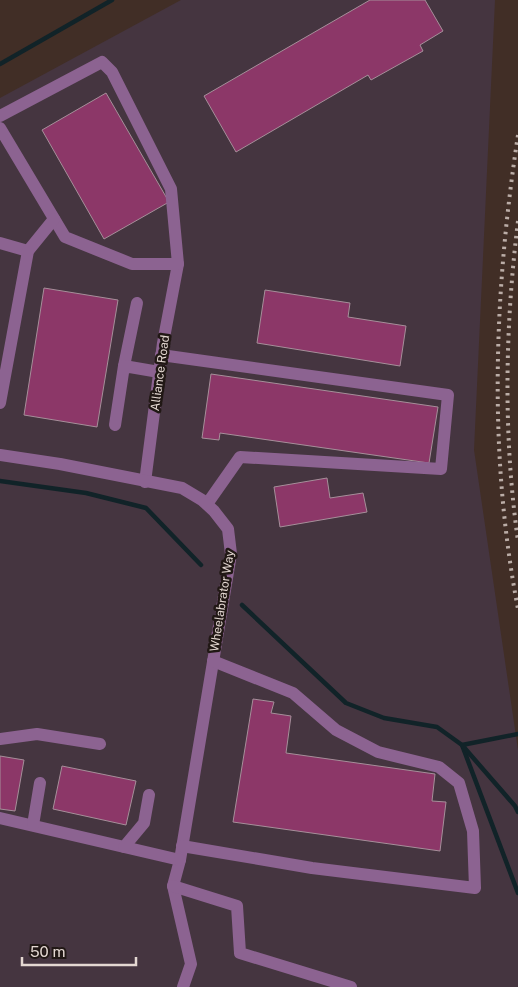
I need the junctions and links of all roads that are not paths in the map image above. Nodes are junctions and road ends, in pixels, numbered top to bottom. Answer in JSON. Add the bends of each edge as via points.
{"nodes":[{"id":1,"x":0,"y":116,"type":"edge"},
{"id":2,"x":0,"y":128,"type":"edge"},
{"id":3,"x":54,"y":219,"type":"junction"},
{"id":4,"x":0,"y":244,"type":"edge"},
{"id":5,"x":28,"y":251,"type":"junction"},
{"id":6,"x":178,"y":264,"type":"junction"},
{"id":7,"x":137,"y":303,"type":"dead end"},
{"id":8,"x":161,"y":355,"type":"junction"},
{"id":9,"x":124,"y":366,"type":"junction"},
{"id":10,"x":159,"y":372,"type":"junction"},
{"id":11,"x":2,"y":383,"type":"edge"},
{"id":12,"x":0,"y":403,"type":"edge"},
{"id":13,"x":115,"y":425,"type":"dead end"},
{"id":14,"x":0,"y":455,"type":"edge"},
{"id":15,"x":145,"y":482,"type":"junction"},
{"id":16,"x":206,"y":504,"type":"junction"},
{"id":17,"x":213,"y":661,"type":"junction"},
{"id":18,"x":0,"y":739,"type":"edge"},
{"id":19,"x":100,"y":744,"type":"dead end"},
{"id":20,"x":40,"y":783,"type":"dead end"},
{"id":21,"x":149,"y":795,"type":"dead end"},
{"id":22,"x":0,"y":818,"type":"edge"},
{"id":23,"x":33,"y":825,"type":"junction"},
{"id":24,"x":182,"y":846,"type":"junction"},
{"id":25,"x":124,"y":847,"type":"junction"},
{"id":26,"x":180,"y":860,"type":"junction"},
{"id":27,"x":173,"y":886,"type":"junction"},
{"id":28,"x":182,"y":987,"type":"edge"},
{"id":29,"x":351,"y":987,"type":"edge"}],
"edges":[{"from":1,"to":6,"type":"street","name":"Alliance Road","via":[[102,62],[112,72],[171,190]]},
{"from":2,"to":3,"type":"street"},
{"from":3,"to":5,"type":"street"},
{"from":3,"to":6,"type":"street","via":[[64,237],[132,264]]},
{"from":4,"to":5,"type":"street"},
{"from":5,"to":11,"type":"street"},
{"from":6,"to":8,"type":"street","name":"Alliance Road"},
{"from":7,"to":9,"type":"street"},
{"from":8,"to":10,"type":"street","name":"Alliance Road"},
{"from":8,"to":16,"type":"street","via":[[448,395],[441,469],[240,457]]},
{"from":9,"to":10,"type":"street"},
{"from":9,"to":13,"type":"street"},
{"from":10,"to":15,"type":"street","name":"Alliance Road"},
{"from":11,"to":12,"type":"street"},
{"from":14,"to":15,"type":"street","name":"Wheelabrator Way"},
{"from":15,"to":16,"type":"street","name":"Wheelabrator Way","via":[[182,488]]},
{"from":16,"to":17,"type":"street","name":"Wheelabrator Way","via":[[228,529],[231,554]]},
{"from":17,"to":24,"type":"street","name":"Wheelabrator Way"},
{"from":17,"to":24,"type":"street","via":[[293,693],[336,730],[378,752],[439,767],[459,783],[473,831],[475,888],[312,868]]},
{"from":18,"to":19,"type":"street","via":[[37,734]]},
{"from":20,"to":23,"type":"street"},
{"from":21,"to":25,"type":"street","via":[[144,823]]},
{"from":22,"to":23,"type":"street"},
{"from":23,"to":25,"type":"street"},
{"from":24,"to":26,"type":"street","name":"Wheelabrator Way"},
{"from":25,"to":26,"type":"street"},
{"from":26,"to":27,"type":"street","name":"Wheelabrator Way"},
{"from":27,"to":28,"type":"street","via":[[192,964]]},
{"from":27,"to":29,"type":"street","via":[[237,906],[240,953]]}]}
